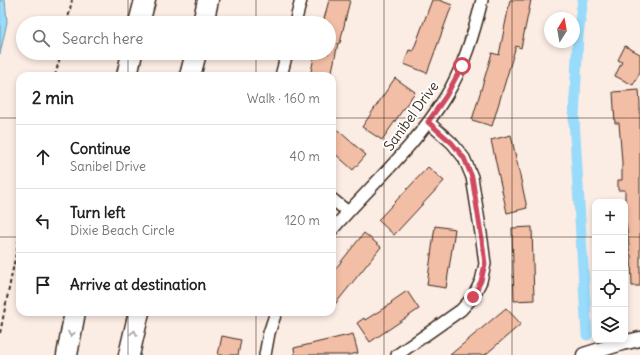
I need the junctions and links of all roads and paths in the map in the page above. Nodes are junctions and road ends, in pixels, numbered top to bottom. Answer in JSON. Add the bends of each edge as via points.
{"nodes":[{"id":1,"x":72,"y":0,"type":"edge"},
{"id":2,"x":140,"y":0,"type":"edge"},
{"id":3,"x":145,"y":0,"type":"edge"},
{"id":4,"x":208,"y":0,"type":"edge"},
{"id":5,"x":301,"y":0,"type":"edge"},
{"id":6,"x":482,"y":0,"type":"edge"},
{"id":7,"x":69,"y":16,"type":"edge"},
{"id":8,"x":139,"y":16,"type":"edge"},
{"id":9,"x":141,"y":16,"type":"edge"},
{"id":10,"x":205,"y":16,"type":"edge"},
{"id":11,"x":297,"y":16,"type":"edge"},
{"id":12,"x":59,"y":60,"type":"edge"},
{"id":13,"x":130,"y":60,"type":"edge"},
{"id":14,"x":194,"y":60,"type":"edge"},
{"id":15,"x":285,"y":60,"type":"edge"},
{"id":16,"x":56,"y":72,"type":"edge"},
{"id":17,"x":128,"y":72,"type":"edge"},
{"id":18,"x":191,"y":72,"type":"edge"},
{"id":19,"x":282,"y":72,"type":"edge"},
{"id":20,"x":428,"y":122,"type":"junction"},
{"id":21,"x":336,"y":202,"type":"edge"},
{"id":22,"x":348,"y":212,"type":"junction"},
{"id":23,"x":336,"y":226,"type":"edge"},
{"id":24,"x":16,"y":254,"type":"edge"},
{"id":25,"x":74,"y":316,"type":"edge"},
{"id":26,"x":137,"y":316,"type":"edge"},
{"id":27,"x":275,"y":316,"type":"edge"},
{"id":28,"x":0,"y":333,"type":"edge"},
{"id":29,"x":640,"y":339,"type":"edge"},
{"id":30,"x":67,"y":355,"type":"edge"},
{"id":31,"x":129,"y":355,"type":"edge"},
{"id":32,"x":265,"y":355,"type":"edge"},
{"id":33,"x":398,"y":355,"type":"edge"},
{"id":34,"x":584,"y":355,"type":"edge"}],
"edges":[{"from":1,"to":7,"type":"path"},
{"from":2,"to":8,"type":"highway"},
{"from":3,"to":9,"type":"highway"},
{"from":4,"to":10,"type":"highway"},
{"from":5,"to":11,"type":"street"},
{"from":6,"to":20,"type":"street","name":"Sanibel Drive","via":[[462,66]]},
{"from":12,"to":16,"type":"path"},
{"from":13,"to":17,"type":"highway"},
{"from":14,"to":18,"type":"highway"},
{"from":15,"to":19,"type":"street"},
{"from":20,"to":22,"type":"street","name":"Sanibel Drive","via":[[396,162]]},
{"from":20,"to":33,"type":"street","via":[[452,143],[464,158],[472,177],[485,264],[481,281],[473,297],[461,310]]},
{"from":21,"to":22,"type":"street"},
{"from":22,"to":23,"type":"street","name":"Sanibel Drive"},
{"from":24,"to":28,"type":"path"},
{"from":25,"to":30,"type":"highway","one_way":true},
{"from":31,"to":26,"type":"highway","one_way":true},
{"from":27,"to":32,"type":"street"},
{"from":29,"to":34,"type":"street"}]}
